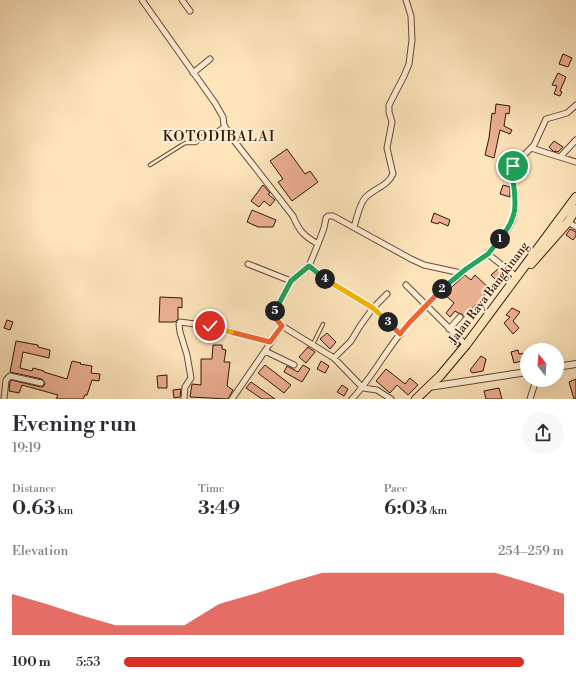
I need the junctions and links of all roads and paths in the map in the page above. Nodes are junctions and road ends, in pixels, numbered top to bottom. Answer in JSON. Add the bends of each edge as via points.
{"nodes":[{"id":1,"x":142,"y":0,"type":"edge"},
{"id":2,"x":182,"y":0,"type":"edge"},
{"id":3,"x":406,"y":0,"type":"edge"},
{"id":4,"x":190,"y":11,"type":"dead end"},
{"id":5,"x":210,"y":59,"type":"dead end"},
{"id":6,"x":193,"y":73,"type":"junction"},
{"id":7,"x":576,"y":105,"type":"edge"},
{"id":8,"x":224,"y":126,"type":"junction"},
{"id":9,"x":576,"y":140,"type":"edge"},
{"id":10,"x":531,"y":148,"type":"junction"},
{"id":11,"x":561,"y":156,"type":"junction"},
{"id":12,"x":576,"y":162,"type":"edge"},
{"id":13,"x":150,"y":165,"type":"dead end"},
{"id":14,"x":576,"y":197,"type":"edge"},
{"id":15,"x":576,"y":209,"type":"edge"},
{"id":16,"x":568,"y":222,"type":"junction"},
{"id":17,"x":354,"y":227,"type":"junction"},
{"id":18,"x":576,"y":227,"type":"edge"},
{"id":19,"x":318,"y":244,"type":"junction"},
{"id":20,"x":488,"y":254,"type":"junction"},
{"id":21,"x":529,"y":263,"type":"junction"},
{"id":22,"x":248,"y":264,"type":"dead end"},
{"id":23,"x":309,"y":266,"type":"junction"},
{"id":24,"x":461,"y":273,"type":"junction"},
{"id":25,"x":517,"y":277,"type":"junction"},
{"id":26,"x":291,"y":281,"type":"junction"},
{"id":27,"x":406,"y":285,"type":"dead end"},
{"id":28,"x":387,"y":294,"type":"dead end"},
{"id":29,"x":426,"y":305,"type":"junction"},
{"id":30,"x":373,"y":308,"type":"junction"},
{"id":31,"x":460,"y":317,"type":"dead end"},
{"id":32,"x":323,"y":324,"type":"dead end"},
{"id":33,"x":282,"y":326,"type":"junction"},
{"id":34,"x":449,"y":329,"type":"junction"},
{"id":35,"x":400,"y":334,"type":"junction"},
{"id":36,"x":270,"y":342,"type":"junction"},
{"id":37,"x":312,"y":344,"type":"junction"},
{"id":38,"x":466,"y":345,"type":"junction"},
{"id":39,"x":265,"y":351,"type":"junction"},
{"id":40,"x":334,"y":358,"type":"junction"},
{"id":41,"x":576,"y":364,"type":"edge"},
{"id":42,"x":294,"y":365,"type":"dead end"},
{"id":43,"x":564,"y":366,"type":"edge"},
{"id":44,"x":520,"y":373,"type":"edge"},
{"id":45,"x":42,"y":383,"type":"dead end"},
{"id":46,"x":433,"y":387,"type":"junction"},
{"id":47,"x":534,"y":387,"type":"edge"},
{"id":48,"x":363,"y":388,"type":"junction"},
{"id":49,"x":4,"y":399,"type":"edge"},
{"id":50,"x":184,"y":399,"type":"edge"},
{"id":51,"x":232,"y":399,"type":"edge"},
{"id":52,"x":352,"y":399,"type":"edge"},
{"id":53,"x":391,"y":399,"type":"edge"},
{"id":54,"x":416,"y":399,"type":"edge"},
{"id":55,"x":425,"y":399,"type":"edge"},
{"id":56,"x":530,"y":399,"type":"edge"}],
"edges":[{"from":1,"to":6,"type":"street"},
{"from":2,"to":4,"type":"street"},
{"from":3,"to":17,"type":"street","via":[[411,16],[412,40],[406,70],[389,105],[392,122],[387,148],[393,174],[387,183],[362,202]]},
{"from":5,"to":6,"type":"street"},
{"from":6,"to":8,"type":"street","via":[[215,103],[223,117]]},
{"from":7,"to":10,"type":"street","via":[[567,113],[546,119]]},
{"from":8,"to":13,"type":"lane","via":[[214,133],[204,134],[196,144],[184,143]]},
{"from":8,"to":19,"type":"street","via":[[293,216],[304,236]]},
{"from":9,"to":11,"type":"street"},
{"from":10,"to":11,"type":"street"},
{"from":10,"to":20,"type":"street","via":[[513,166],[516,201],[514,216],[509,227]]},
{"from":11,"to":12,"type":"street"},
{"from":14,"to":21,"type":"highway","name":"Jalan Raya Bangkinang"},
{"from":15,"to":16,"type":"highway","name":"Jalan Raya Bangkinang"},
{"from":16,"to":18,"type":"street"},
{"from":16,"to":21,"type":"highway","name":"Jalan Raya Bangkinang"},
{"from":17,"to":19,"type":"street","via":[[328,216]]},
{"from":17,"to":24,"type":"street","via":[[417,262]]},
{"from":19,"to":23,"type":"street"},
{"from":20,"to":24,"type":"street"},
{"from":20,"to":25,"type":"street"},
{"from":21,"to":25,"type":"highway","name":"Jalan Raya Bangkinang"},
{"from":21,"to":46,"type":"highway","name":"Jalan Raya Bangkinang","via":[[517,285]]},
{"from":22,"to":26,"type":"street"},
{"from":23,"to":26,"type":"street"},
{"from":23,"to":30,"type":"street","via":[[328,282]]},
{"from":24,"to":29,"type":"street"},
{"from":25,"to":38,"type":"highway","name":"Jalan Raya Bangkinang"},
{"from":26,"to":33,"type":"street","via":[[275,310],[276,319]]},
{"from":27,"to":29,"type":"street"},
{"from":28,"to":30,"type":"street"},
{"from":29,"to":34,"type":"street"},
{"from":29,"to":35,"type":"street"},
{"from":30,"to":35,"type":"street"},
{"from":30,"to":40,"type":"street","via":[[350,341]]},
{"from":31,"to":34,"type":"street"},
{"from":32,"to":37,"type":"lane"},
{"from":33,"to":36,"type":"street"},
{"from":33,"to":37,"type":"street"},
{"from":34,"to":38,"type":"street"},
{"from":35,"to":48,"type":"street"},
{"from":36,"to":39,"type":"street"},
{"from":36,"to":50,"type":"street","via":[[210,326],[180,322],[191,378],[185,387]]},
{"from":37,"to":40,"type":"street"},
{"from":38,"to":46,"type":"highway","name":"Jalan Raya Bangkinang"},
{"from":39,"to":42,"type":"street"},
{"from":39,"to":51,"type":"street"},
{"from":40,"to":48,"type":"street"},
{"from":41,"to":43,"type":"street"},
{"from":44,"to":46,"type":"street"},
{"from":45,"to":49,"type":"street","via":[[10,376],[6,380]]},
{"from":46,"to":54,"type":"highway","name":"Jalan Raya Bangkinang"},
{"from":46,"to":55,"type":"highway","name":"Jalan Raya Bangkinang"},
{"from":47,"to":56,"type":"street"},
{"from":48,"to":52,"type":"street"},
{"from":48,"to":53,"type":"street","via":[[377,390]]}]}
